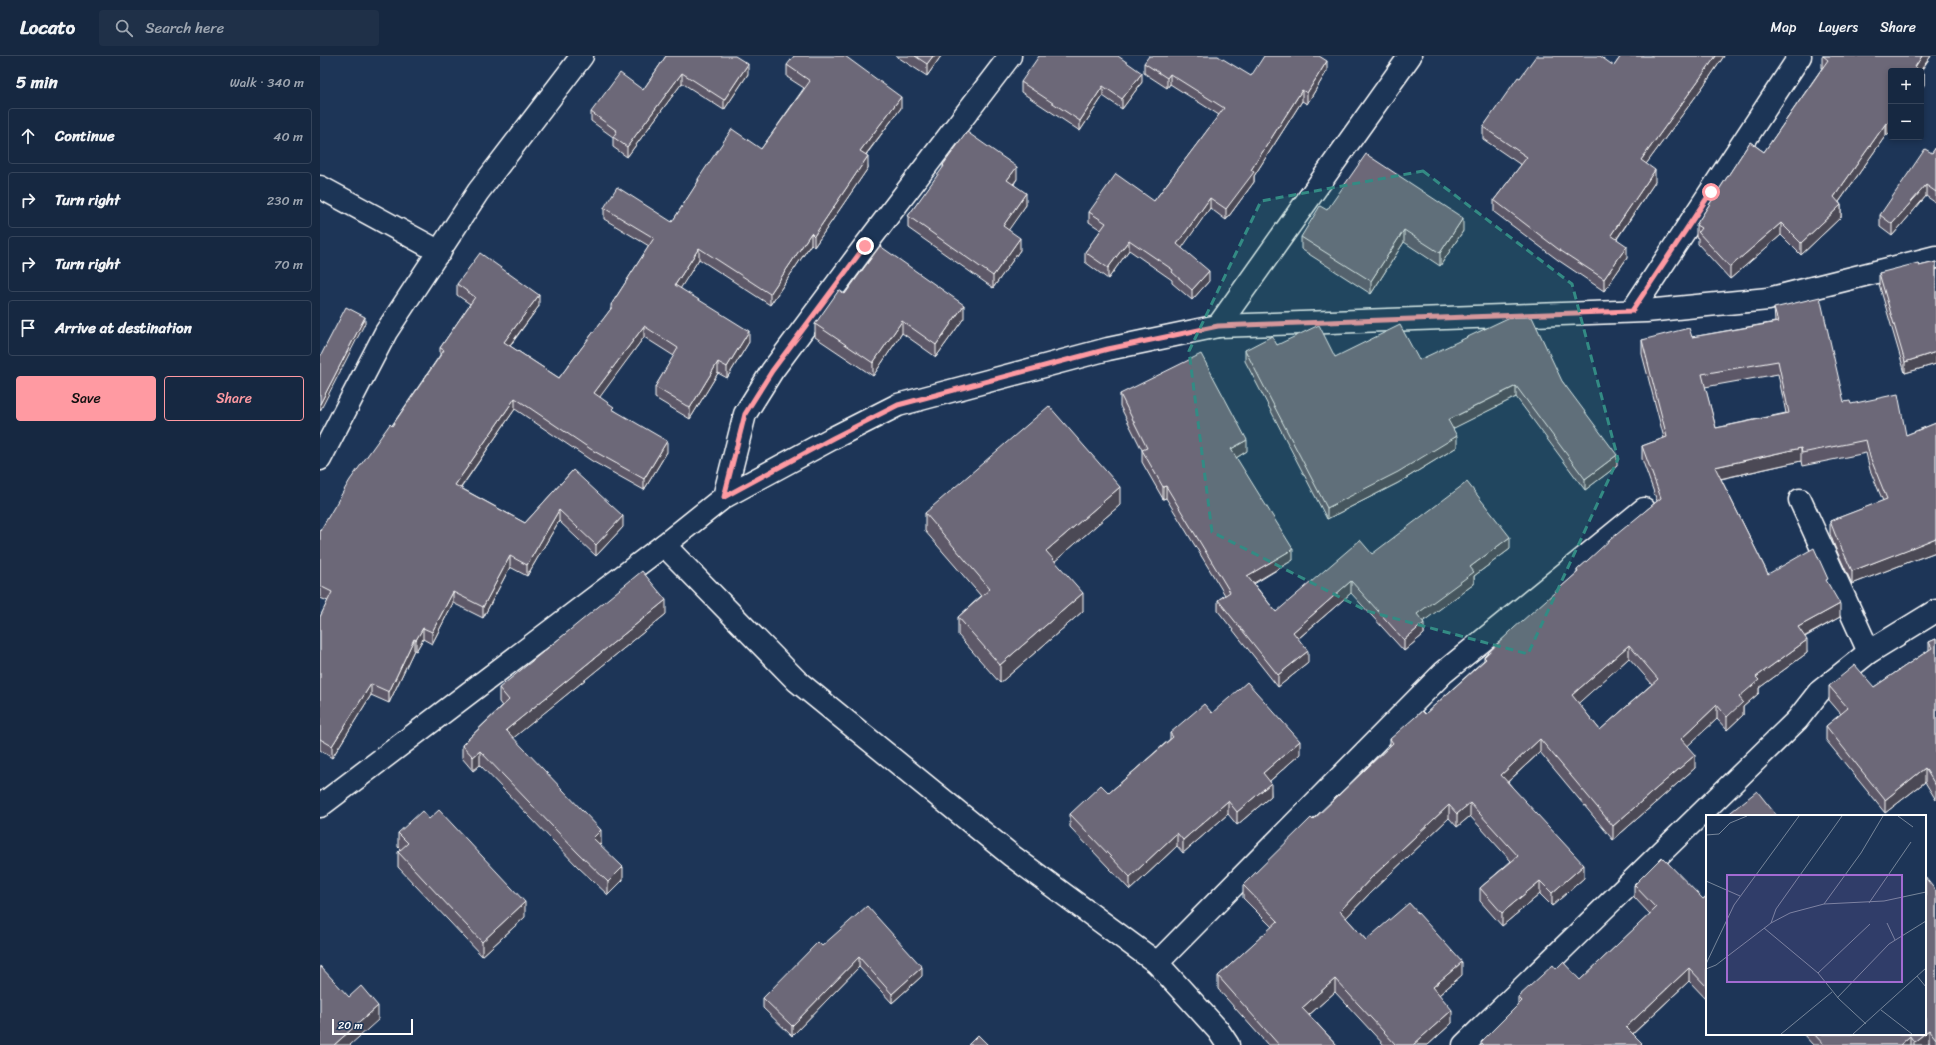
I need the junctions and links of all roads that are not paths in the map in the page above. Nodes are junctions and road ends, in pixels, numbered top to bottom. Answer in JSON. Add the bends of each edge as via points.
{"nodes":[{"id":1,"x":582,"y":56,"type":"edge"},
{"id":2,"x":1010,"y":56,"type":"edge"},
{"id":3,"x":1410,"y":56,"type":"edge"},
{"id":4,"x":1800,"y":56,"type":"edge"},
{"id":5,"x":320,"y":187,"type":"edge"},
{"id":6,"x":440,"y":252,"type":"junction"},
{"id":7,"x":1936,"y":257,"type":"edge"},
{"id":8,"x":1632,"y":311,"type":"junction"},
{"id":9,"x":1218,"y":326,"type":"junction"},
{"id":10,"x":320,"y":459,"type":"edge"},
{"id":11,"x":724,"y":497,"type":"junction"},
{"id":12,"x":1800,"y":500,"type":"dead end"},
{"id":13,"x":1644,"y":509,"type":"dead end"},
{"id":14,"x":664,"y":545,"type":"junction"},
{"id":15,"x":1936,"y":611,"type":"edge"},
{"id":16,"x":1869,"y":652,"type":"junction"},
{"id":17,"x":320,"y":806,"type":"edge"},
{"id":18,"x":1157,"y":963,"type":"junction"},
{"id":19,"x":1228,"y":1045,"type":"edge"},
{"id":20,"x":1464,"y":1045,"type":"edge"}],
"edges":[{"from":1,"to":6,"type":"street","via":[[478,192]]},
{"from":2,"to":11,"type":"street","via":[[772,371],[745,414]]},
{"from":3,"to":9,"type":"street"},
{"from":4,"to":8,"type":"street"},
{"from":5,"to":6,"type":"street"},
{"from":6,"to":10,"type":"street","via":[[386,332]]},
{"from":7,"to":8,"type":"street","via":[[1768,299]]},
{"from":8,"to":9,"type":"street"},
{"from":9,"to":11,"type":"street","via":[[1108,349],[898,405]]},
{"from":11,"to":14,"type":"street"},
{"from":12,"to":16,"type":"street"},
{"from":13,"to":18,"type":"street","via":[[1443,673]]},
{"from":14,"to":17,"type":"street"},
{"from":14,"to":18,"type":"street","via":[[797,681],[1012,856]]},
{"from":15,"to":16,"type":"street"},
{"from":16,"to":20,"type":"street","via":[[1819,692],[1791,725]]},
{"from":18,"to":19,"type":"street","via":[[1218,1030]]}]}
